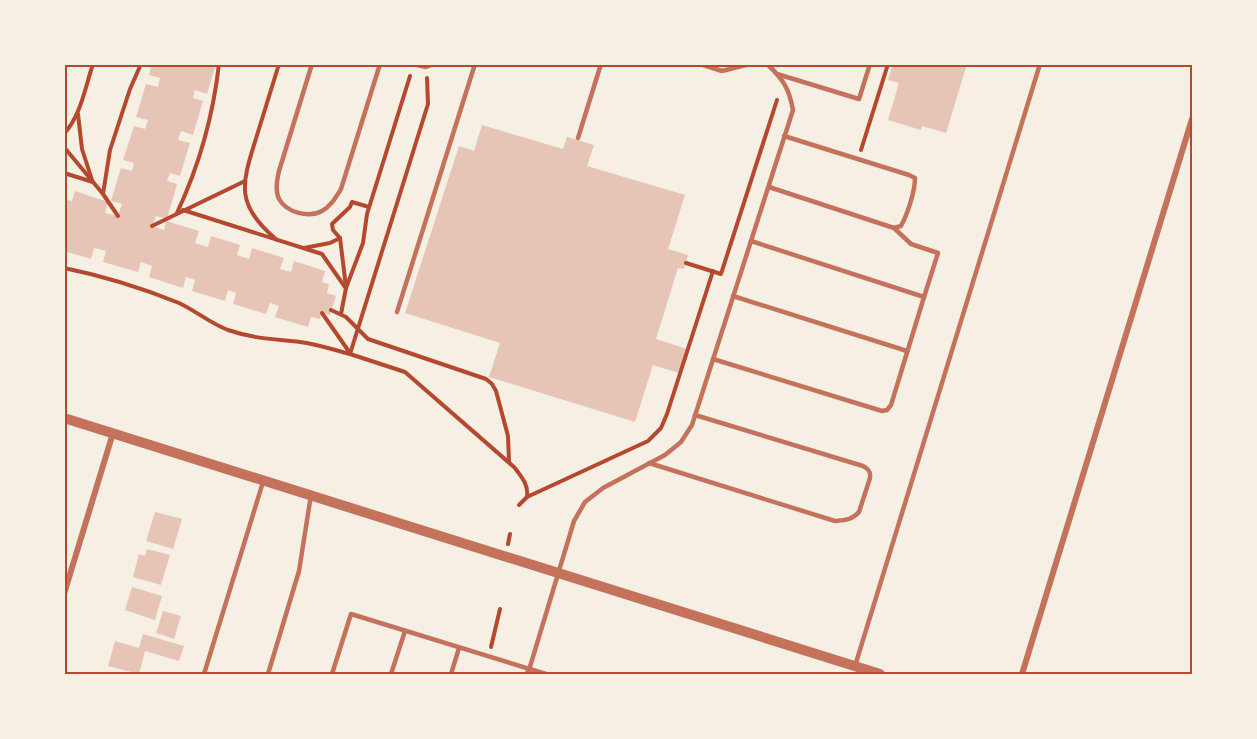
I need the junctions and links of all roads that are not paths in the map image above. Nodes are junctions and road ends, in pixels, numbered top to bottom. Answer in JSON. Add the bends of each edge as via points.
{"nodes":[{"id":1,"x":312,"y":64,"type":"edge"},
{"id":2,"x":380,"y":64,"type":"edge"},
{"id":3,"x":434,"y":64,"type":"edge"},
{"id":4,"x":475,"y":64,"type":"edge"},
{"id":5,"x":601,"y":64,"type":"edge"},
{"id":6,"x":700,"y":64,"type":"edge"},
{"id":7,"x":750,"y":64,"type":"edge"},
{"id":8,"x":766,"y":64,"type":"edge"},
{"id":9,"x":870,"y":64,"type":"edge"},
{"id":10,"x":1040,"y":64,"type":"edge"},
{"id":11,"x":413,"y":65,"type":"edge"},
{"id":12,"x":777,"y":74,"type":"junction"},
{"id":13,"x":1192,"y":119,"type":"edge"},
{"id":14,"x":784,"y":136,"type":"junction"},
{"id":15,"x":578,"y":138,"type":"dead end"},
{"id":16,"x":769,"y":187,"type":"junction"},
{"id":17,"x":894,"y":228,"type":"junction"},
{"id":18,"x":751,"y":241,"type":"junction"},
{"id":19,"x":733,"y":297,"type":"junction"},
{"id":20,"x":924,"y":297,"type":"junction"},
{"id":21,"x":397,"y":312,"type":"dead end"},
{"id":22,"x":907,"y":351,"type":"junction"},
{"id":23,"x":713,"y":359,"type":"junction"},
{"id":24,"x":695,"y":415,"type":"junction"},
{"id":25,"x":64,"y":418,"type":"edge"},
{"id":26,"x":113,"y":433,"type":"junction"},
{"id":27,"x":649,"y":463,"type":"junction"},
{"id":28,"x":263,"y":480,"type":"junction"},
{"id":29,"x":310,"y":495,"type":"junction"},
{"id":30,"x":559,"y":574,"type":"junction"},
{"id":31,"x":64,"y":594,"type":"edge"},
{"id":32,"x":405,"y":631,"type":"junction"},
{"id":33,"x":459,"y":648,"type":"junction"},
{"id":34,"x":855,"y":666,"type":"junction"},
{"id":35,"x":527,"y":672,"type":"edge"},
{"id":36,"x":204,"y":675,"type":"edge"},
{"id":37,"x":268,"y":675,"type":"edge"},
{"id":38,"x":332,"y":675,"type":"edge"},
{"id":39,"x":391,"y":675,"type":"edge"},
{"id":40,"x":451,"y":675,"type":"edge"},
{"id":41,"x":546,"y":675,"type":"edge"},
{"id":42,"x":880,"y":675,"type":"edge"},
{"id":43,"x":1022,"y":675,"type":"edge"}],
"edges":[{"from":1,"to":2,"type":"lane","via":[[276,187],[286,207],[309,215],[321,212],[341,189]]},
{"from":3,"to":11,"type":"lane"},
{"from":4,"to":21,"type":"lane"},
{"from":5,"to":15,"type":"lane"},
{"from":6,"to":7,"type":"lane","via":[[722,71]]},
{"from":8,"to":12,"type":"lane"},
{"from":9,"to":12,"type":"lane","via":[[859,99]]},
{"from":10,"to":34,"type":"lane"},
{"from":12,"to":14,"type":"lane","via":[[790,93],[793,110]]},
{"from":13,"to":43,"type":"street"},
{"from":14,"to":16,"type":"lane"},
{"from":14,"to":17,"type":"lane","via":[[915,178],[904,220]]},
{"from":16,"to":17,"type":"lane"},
{"from":16,"to":18,"type":"lane"},
{"from":17,"to":20,"type":"lane","via":[[911,244],[938,253]]},
{"from":18,"to":19,"type":"lane"},
{"from":18,"to":20,"type":"lane"},
{"from":19,"to":22,"type":"lane"},
{"from":19,"to":23,"type":"lane"},
{"from":20,"to":22,"type":"lane"},
{"from":22,"to":23,"type":"lane","via":[[891,405],[882,411]]},
{"from":23,"to":24,"type":"lane"},
{"from":24,"to":27,"type":"lane","via":[[681,442]]},
{"from":24,"to":27,"type":"lane","via":[[863,466],[871,473],[859,512],[849,520],[835,520]]},
{"from":25,"to":26,"type":"street"},
{"from":26,"to":28,"type":"street"},
{"from":26,"to":31,"type":"street"},
{"from":27,"to":30,"type":"lane","via":[[585,502],[574,521]]},
{"from":28,"to":29,"type":"street"},
{"from":28,"to":36,"type":"lane"},
{"from":29,"to":30,"type":"street"},
{"from":29,"to":37,"type":"lane","via":[[299,571]]},
{"from":30,"to":34,"type":"street"},
{"from":30,"to":35,"type":"lane"},
{"from":32,"to":33,"type":"lane"},
{"from":32,"to":38,"type":"lane","via":[[351,614]]},
{"from":32,"to":39,"type":"lane"},
{"from":33,"to":35,"type":"lane"},
{"from":33,"to":40,"type":"lane"},
{"from":34,"to":42,"type":"street"},
{"from":35,"to":41,"type":"lane"}]}
